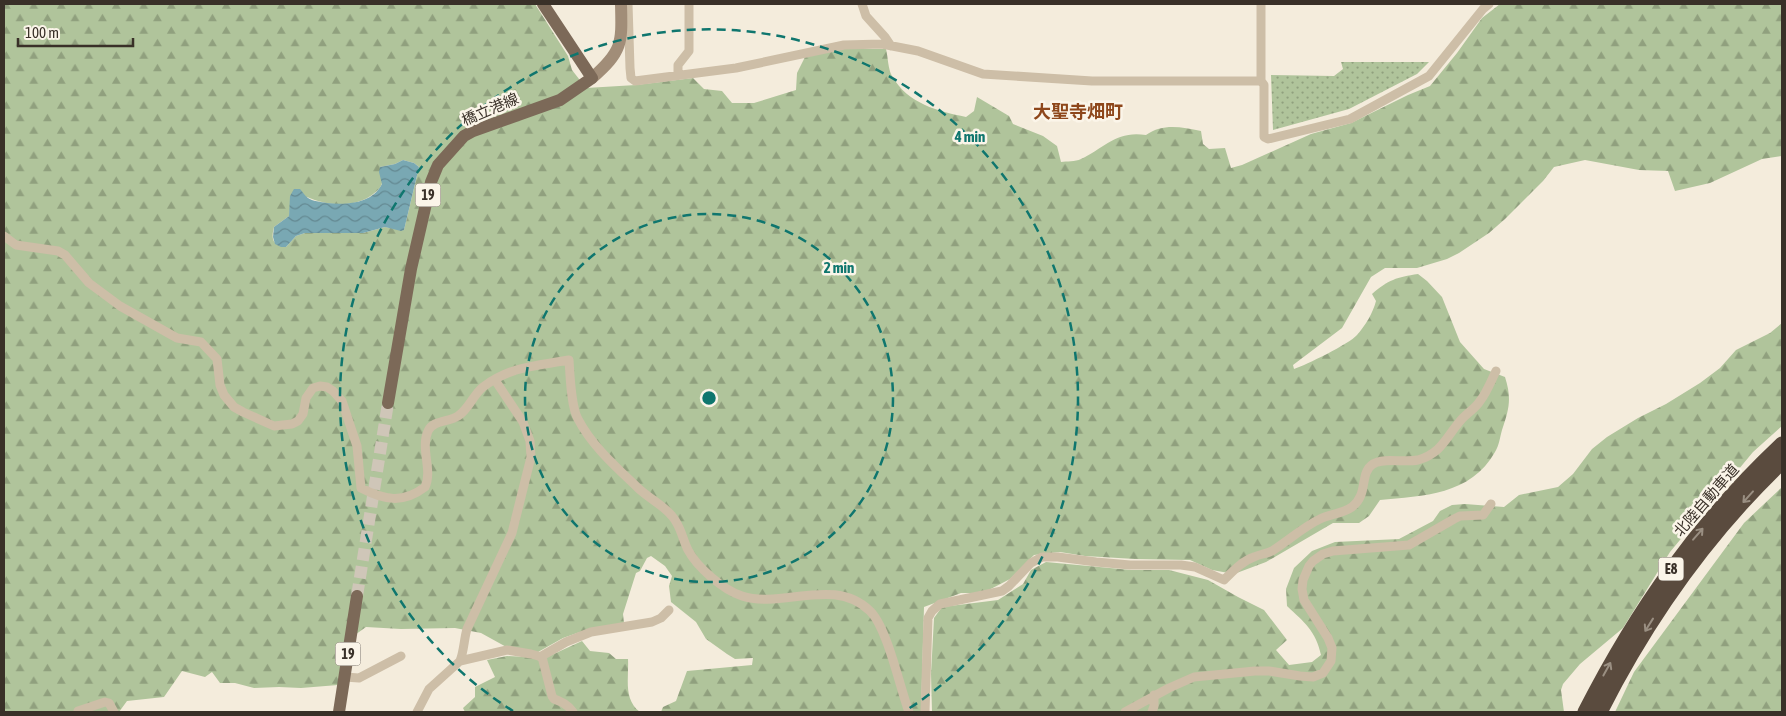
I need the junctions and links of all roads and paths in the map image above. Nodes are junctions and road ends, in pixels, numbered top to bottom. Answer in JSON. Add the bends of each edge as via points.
{"nodes":[{"id":1,"x":543,"y":4,"type":"edge"},
{"id":2,"x":621,"y":4,"type":"edge"},
{"id":3,"x":628,"y":4,"type":"edge"},
{"id":4,"x":689,"y":4,"type":"edge"},
{"id":5,"x":862,"y":4,"type":"edge"},
{"id":6,"x":1261,"y":4,"type":"edge"},
{"id":7,"x":1489,"y":4,"type":"edge"},
{"id":8,"x":891,"y":46,"type":"junction"},
{"id":9,"x":678,"y":75,"type":"junction"},
{"id":10,"x":592,"y":78,"type":"junction"},
{"id":11,"x":1261,"y":81,"type":"junction"},
{"id":12,"x":4,"y":236,"type":"edge"},
{"id":13,"x":1496,"y":371,"type":"dead end"},
{"id":14,"x":495,"y":380,"type":"junction"},
{"id":15,"x":388,"y":403,"type":"tunnel mouth"},
{"id":16,"x":1782,"y":444,"type":"edge"},
{"id":17,"x":1782,"y":462,"type":"edge"},
{"id":18,"x":1491,"y":504,"type":"dead end"},
{"id":19,"x":357,"y":596,"type":"tunnel mouth"},
{"id":20,"x":669,"y":610,"type":"dead end"},
{"id":21,"x":401,"y":656,"type":"dead end"},
{"id":22,"x":540,"y":657,"type":"junction"},
{"id":23,"x":460,"y":661,"type":"junction"},
{"id":24,"x":344,"y":678,"type":"junction"},
{"id":25,"x":1154,"y":696,"type":"junction"},
{"id":26,"x":78,"y":711,"type":"dead end"},
{"id":27,"x":114,"y":712,"type":"edge"},
{"id":28,"x":339,"y":712,"type":"edge"},
{"id":29,"x":417,"y":712,"type":"edge"},
{"id":30,"x":573,"y":712,"type":"edge"},
{"id":31,"x":909,"y":712,"type":"edge"},
{"id":32,"x":925,"y":712,"type":"edge"},
{"id":33,"x":1125,"y":712,"type":"edge"},
{"id":34,"x":1152,"y":712,"type":"edge"},
{"id":35,"x":1585,"y":712,"type":"edge"},
{"id":36,"x":1600,"y":712,"type":"edge"}],
"edges":[{"from":1,"to":10,"type":"main road"},
{"from":2,"to":10,"type":"street","via":[[619,45],[610,62]]},
{"from":3,"to":9,"type":"street","via":[[631,78],[640,81]]},
{"from":4,"to":9,"type":"street","via":[[689,51],[678,65]]},
{"from":5,"to":8,"type":"street","via":[[866,16]]},
{"from":6,"to":11,"type":"street"},
{"from":7,"to":11,"type":"street","via":[[1429,76],[1350,119],[1264,137],[1264,85]]},
{"from":8,"to":9,"type":"street","via":[[844,45],[736,68]]},
{"from":8,"to":11,"type":"street","via":[[918,51],[983,74],[1092,81]]},
{"from":10,"to":15,"type":"main road","name":"橋立港線","number":"19","via":[[560,100],[473,130],[438,165],[431,182],[411,269]]},
{"from":12,"to":14,"type":"street","via":[[16,245],[58,251],[89,283],[120,306],[178,338],[201,342],[217,359],[224,395],[234,406],[253,417],[274,426],[292,424],[303,414],[306,398],[313,388],[327,387],[333,391],[342,401],[356,446],[360,488],[388,498],[406,498],[425,487],[425,445],[429,429],[458,416],[481,388]]},
{"from":13,"to":32,"type":"street","via":[[1482,400],[1438,450],[1416,460],[1374,464],[1365,475],[1363,493],[1358,502],[1340,513],[1320,519],[1267,553],[1244,562],[1224,580],[1195,567],[1181,565],[1130,565],[1042,557],[1031,563],[1002,591],[940,604],[928,618]]},
{"from":14,"to":23,"type":"street","via":[[523,422],[530,441],[531,457],[512,533],[467,629]]},
{"from":14,"to":31,"type":"street","via":[[526,366],[569,360],[577,419],[614,466],[678,523],[698,564],[718,581],[751,598],[831,594],[864,606],[882,629]]},
{"from":35,"to":16,"type":"highway","name":"北陸自動車道","number":"E8","one_way":true,"via":[[1621,644],[1666,575],[1718,511]]},
{"from":17,"to":36,"type":"highway","name":"北陸自動車道","number":"E8","one_way":true,"via":[[1728,519],[1682,576],[1634,649]]},
{"from":18,"to":25,"type":"street","via":[[1483,515],[1460,516],[1409,545],[1333,552],[1317,557],[1309,566],[1302,589],[1304,600],[1332,648],[1331,661],[1323,673],[1313,677],[1255,671],[1203,675]]},
{"from":19,"to":24,"type":"main road","number":"19"},
{"from":20,"to":22,"type":"street","via":[[652,622],[591,632]]},
{"from":21,"to":24,"type":"street","via":[[359,678]]},
{"from":22,"to":23,"type":"street","via":[[507,650]]},
{"from":22,"to":30,"type":"street","via":[[552,696]]},
{"from":23,"to":29,"type":"street","via":[[429,689]]},
{"from":24,"to":28,"type":"main road","number":"19"},
{"from":25,"to":33,"type":"street"},
{"from":25,"to":34,"type":"street"},
{"from":26,"to":27,"type":"street","via":[[105,702]]}]}
